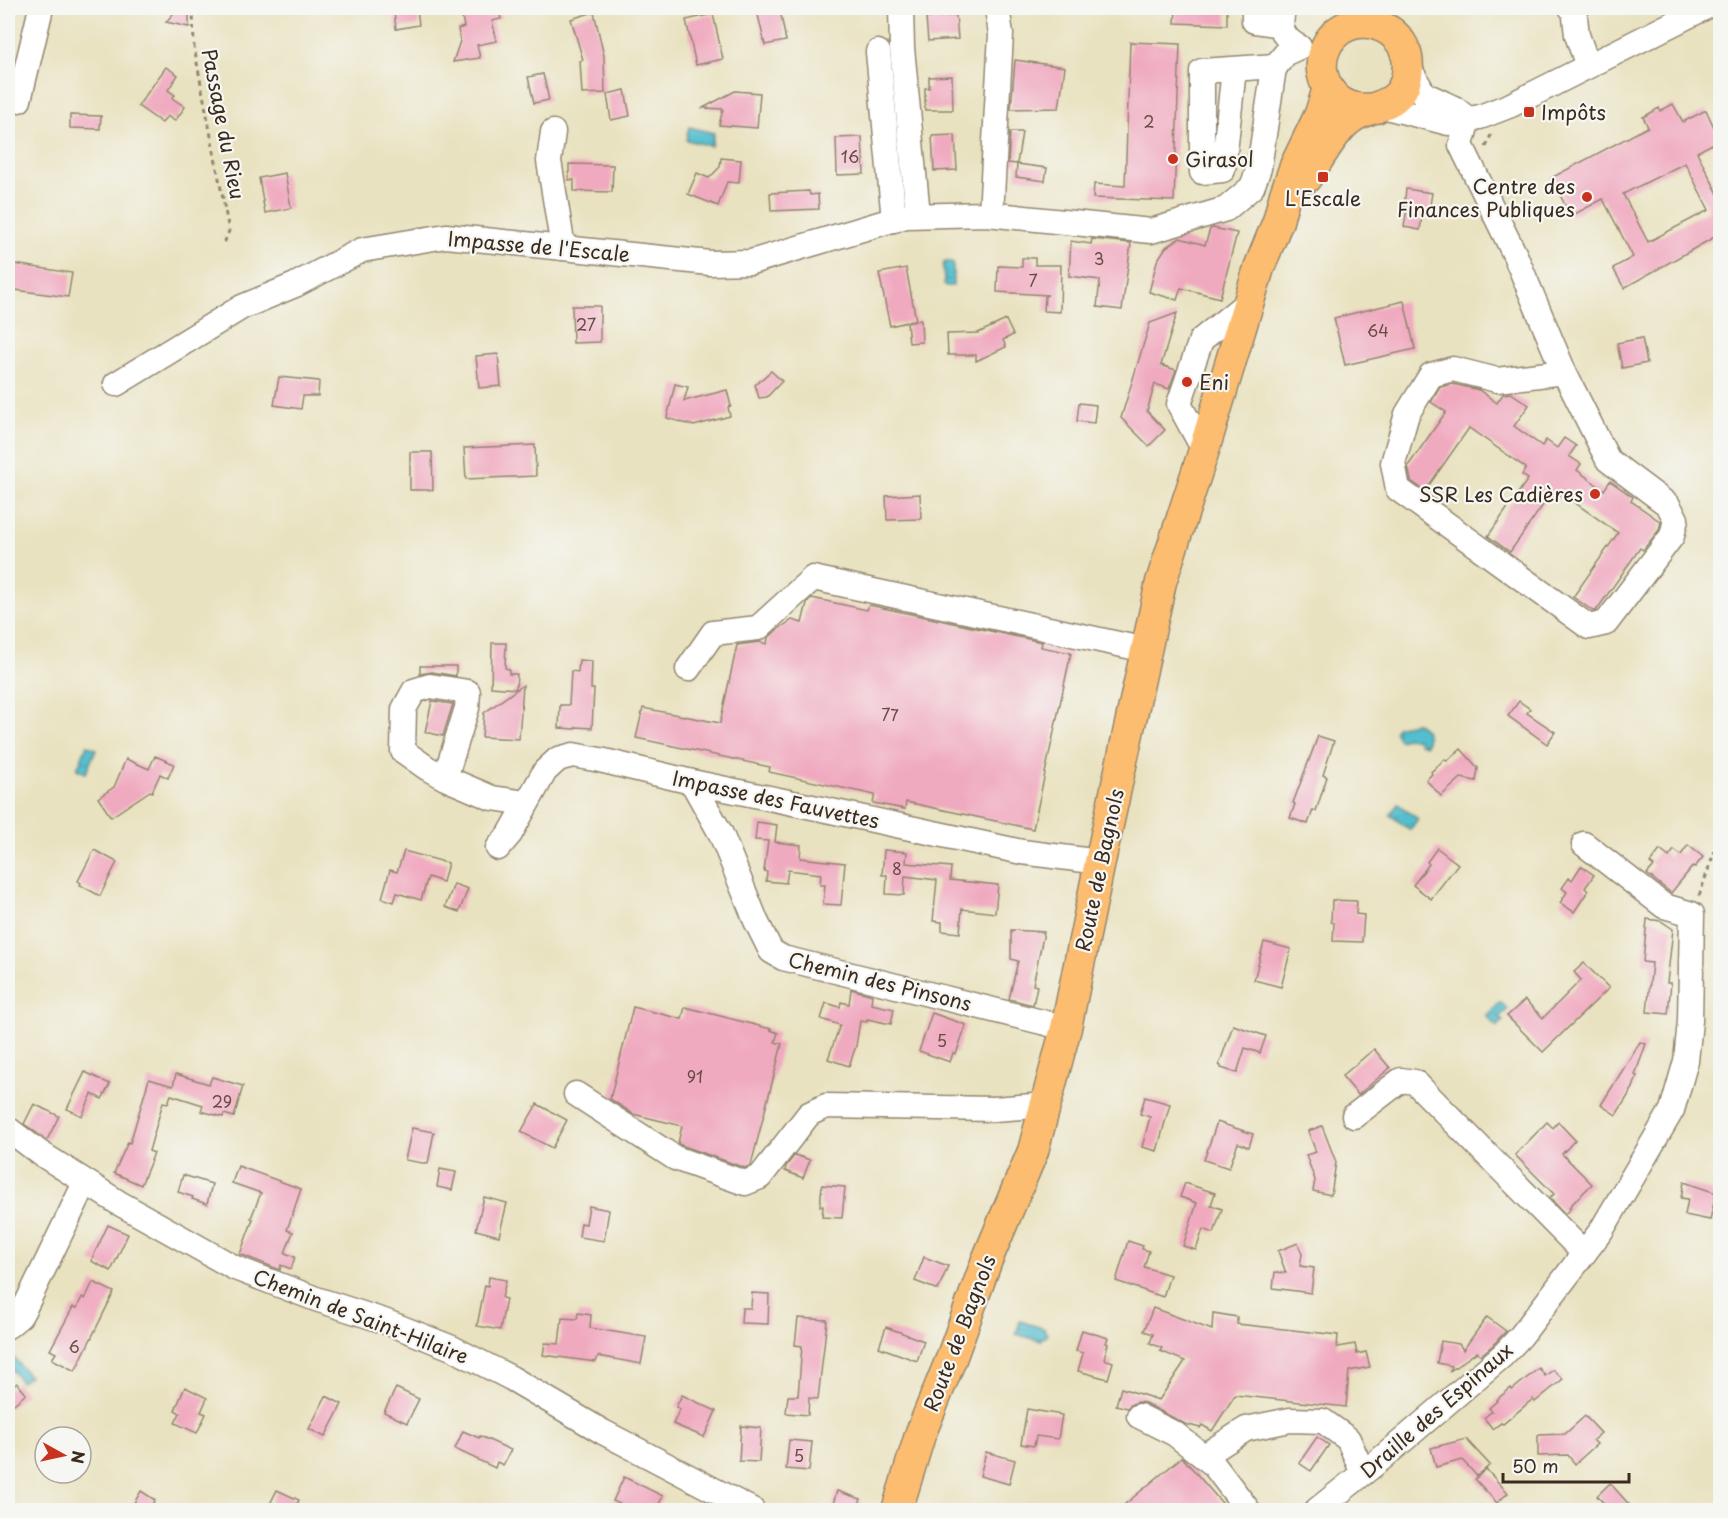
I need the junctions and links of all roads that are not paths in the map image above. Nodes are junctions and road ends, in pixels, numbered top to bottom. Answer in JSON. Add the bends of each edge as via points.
{"nodes":[{"id":1,"x":41,"y":8,"type":"edge"},
{"id":2,"x":901,"y":8,"type":"edge"},
{"id":3,"x":998,"y":8,"type":"edge"},
{"id":4,"x":1254,"y":8,"type":"edge"},
{"id":5,"x":1573,"y":8,"type":"edge"},
{"id":6,"x":1704,"y":8,"type":"edge"},
{"id":7,"x":1283,"y":16,"type":"edge"},
{"id":8,"x":1389,"y":20,"type":"edge"},
{"id":9,"x":1342,"y":25,"type":"edge"},
{"id":10,"x":1299,"y":46,"type":"junction"},
{"id":11,"x":878,"y":52,"type":"dead end"},
{"id":12,"x":1276,"y":66,"type":"junction"},
{"id":13,"x":1408,"y":66,"type":"junction"},
{"id":14,"x":1588,"y":66,"type":"junction"},
{"id":15,"x":1234,"y":69,"type":"dead end"},
{"id":16,"x":1327,"y":86,"type":"junction"},
{"id":17,"x":19,"y":100,"type":"dead end"},
{"id":18,"x":1379,"y":107,"type":"junction"},
{"id":19,"x":1474,"y":118,"type":"junction"},
{"id":20,"x":553,"y":132,"type":"dead end"},
{"id":21,"x":991,"y":214,"type":"junction"},
{"id":22,"x":918,"y":215,"type":"junction"},
{"id":23,"x":894,"y":220,"type":"junction"},
{"id":24,"x":1278,"y":221,"type":"junction"},
{"id":25,"x":563,"y":248,"type":"junction"},
{"id":26,"x":1564,"y":372,"type":"junction"},
{"id":27,"x":116,"y":384,"type":"dead end"},
{"id":28,"x":1146,"y":650,"type":"junction"},
{"id":29,"x":688,"y":669,"type":"dead end"},
{"id":30,"x":445,"y":778,"type":"dead end"},
{"id":31,"x":692,"y":782,"type":"junction"},
{"id":32,"x":526,"y":803,"type":"junction"},
{"id":33,"x":1584,"y":844,"type":"dead end"},
{"id":34,"x":498,"y":848,"type":"dead end"},
{"id":35,"x":1100,"y":862,"type":"junction"},
{"id":36,"x":1066,"y":1028,"type":"junction"},
{"id":37,"x":576,"y":1094,"type":"dead end"},
{"id":38,"x":1046,"y":1105,"type":"junction"},
{"id":39,"x":1354,"y":1116,"type":"dead end"},
{"id":40,"x":8,"y":1129,"type":"edge"},
{"id":41,"x":86,"y":1183,"type":"junction"},
{"id":42,"x":1584,"y":1253,"type":"junction"},
{"id":43,"x":8,"y":1326,"type":"edge"},
{"id":44,"x":1139,"y":1416,"type":"dead end"},
{"id":45,"x":1204,"y":1456,"type":"junction"},
{"id":46,"x":1363,"y":1473,"type":"junction"},
{"id":47,"x":752,"y":1510,"type":"edge"},
{"id":48,"x":897,"y":1510,"type":"edge"},
{"id":49,"x":1248,"y":1510,"type":"edge"},
{"id":50,"x":1317,"y":1510,"type":"edge"}],
"edges":[{"from":1,"to":17,"type":"street"},
{"from":2,"to":22,"type":"street"},
{"from":3,"to":21,"type":"street","via":[[1001,34]]},
{"from":4,"to":7,"type":"street","via":[[1254,21]]},
{"from":5,"to":14,"type":"street","via":[[1576,35]]},
{"from":6,"to":14,"type":"street"},
{"from":7,"to":10,"type":"street","via":[[1289,41]]},
{"from":8,"to":9,"type":"main road","via":[[1384,27],[1367,22]]},
{"from":8,"to":13,"type":"main road","via":[[1404,47]]},
{"from":9,"to":10,"type":"street"},
{"from":9,"to":16,"type":"main road","via":[[1325,49],[1322,61]]},
{"from":10,"to":12,"type":"street","via":[[1286,53]]},
{"from":10,"to":16,"type":"street","via":[[1314,60]]},
{"from":11,"to":23,"type":"street"},
{"from":12,"to":15,"type":"street"},
{"from":12,"to":21,"type":"street","name":"Impasse de l'Escale","via":[[1252,187],[1226,209],[1151,231]]},
{"from":13,"to":18,"type":"main road","via":[[1401,90]]},
{"from":13,"to":19,"type":"street","via":[[1424,94]]},
{"from":14,"to":19,"type":"street","via":[[1510,105]]},
{"from":16,"to":18,"type":"main road","via":[[1348,106]]},
{"from":16,"to":24,"type":"main road"},
{"from":18,"to":19,"type":"street","via":[[1448,123]]},
{"from":18,"to":24,"type":"main road","via":[[1342,125]]},
{"from":19,"to":26,"type":"street","via":[[1461,145],[1515,255]]},
{"from":20,"to":25,"type":"street","via":[[549,161]]},
{"from":21,"to":22,"type":"street","name":"Impasse de l'Escale"},
{"from":22,"to":23,"type":"street","name":"Impasse de l'Escale"},
{"from":23,"to":25,"type":"street","name":"Impasse de l'Escale","via":[[751,262],[710,262]]},
{"from":24,"to":28,"type":"main road","name":"Route de Bagnols","via":[[1259,268],[1161,582]]},
{"from":25,"to":27,"type":"street","name":"Impasse de l'Escale","via":[[446,236],[362,250],[242,307]]},
{"from":26,"to":26,"type":"street","via":[[1497,380],[1453,369],[1431,375],[1407,414],[1393,463],[1398,489],[1589,627],[1598,626],[1606,623],[1672,536],[1676,519],[1668,505],[1608,460]]},
{"from":28,"to":29,"type":"street","via":[[813,578],[758,628],[713,633]]},
{"from":28,"to":35,"type":"main road","name":"Route de Bagnols"},
{"from":30,"to":32,"type":"street","via":[[492,798]]},
{"from":31,"to":32,"type":"street","name":"Impasse des Fauvettes","via":[[573,755],[558,759],[545,771]]},
{"from":31,"to":35,"type":"street","name":"Impasse des Fauvettes","via":[[1022,852]]},
{"from":31,"to":36,"type":"street","name":"Chemin des Pinsons","via":[[721,834],[771,951],[783,958]]},
{"from":32,"to":34,"type":"street","name":"Impasse des Fauvettes"},
{"from":33,"to":42,"type":"street","name":"Draille des Espinaux","via":[[1664,906],[1692,914],[1686,1061],[1672,1110]]},
{"from":35,"to":36,"type":"main road","name":"Route de Bagnols"},
{"from":36,"to":38,"type":"main road","name":"Route de Bagnols"},
{"from":37,"to":38,"type":"street","via":[[675,1158],[745,1183],[760,1177],[810,1114],[826,1106],[994,1109]]},
{"from":38,"to":48,"type":"main road","name":"Route de Bagnols","via":[[1033,1151],[920,1435]]},
{"from":39,"to":42,"type":"street","via":[[1401,1080],[1415,1082]]},
{"from":40,"to":41,"type":"street","name":"Chemin de Saint-Hilaire"},
{"from":41,"to":43,"type":"street","via":[[26,1305]]},
{"from":41,"to":47,"type":"street","name":"Chemin de Saint-Hilaire","via":[[235,1268],[452,1348]]},
{"from":42,"to":46,"type":"street","name":"Draille des Espinaux","via":[[1503,1355]]},
{"from":44,"to":45,"type":"street","via":[[1175,1434]]},
{"from":45,"to":46,"type":"street","via":[[1246,1429],[1290,1420],[1323,1421],[1348,1439]]},
{"from":45,"to":49,"type":"street"},
{"from":46,"to":50,"type":"street","name":"Draille des Espinaux"}]}
